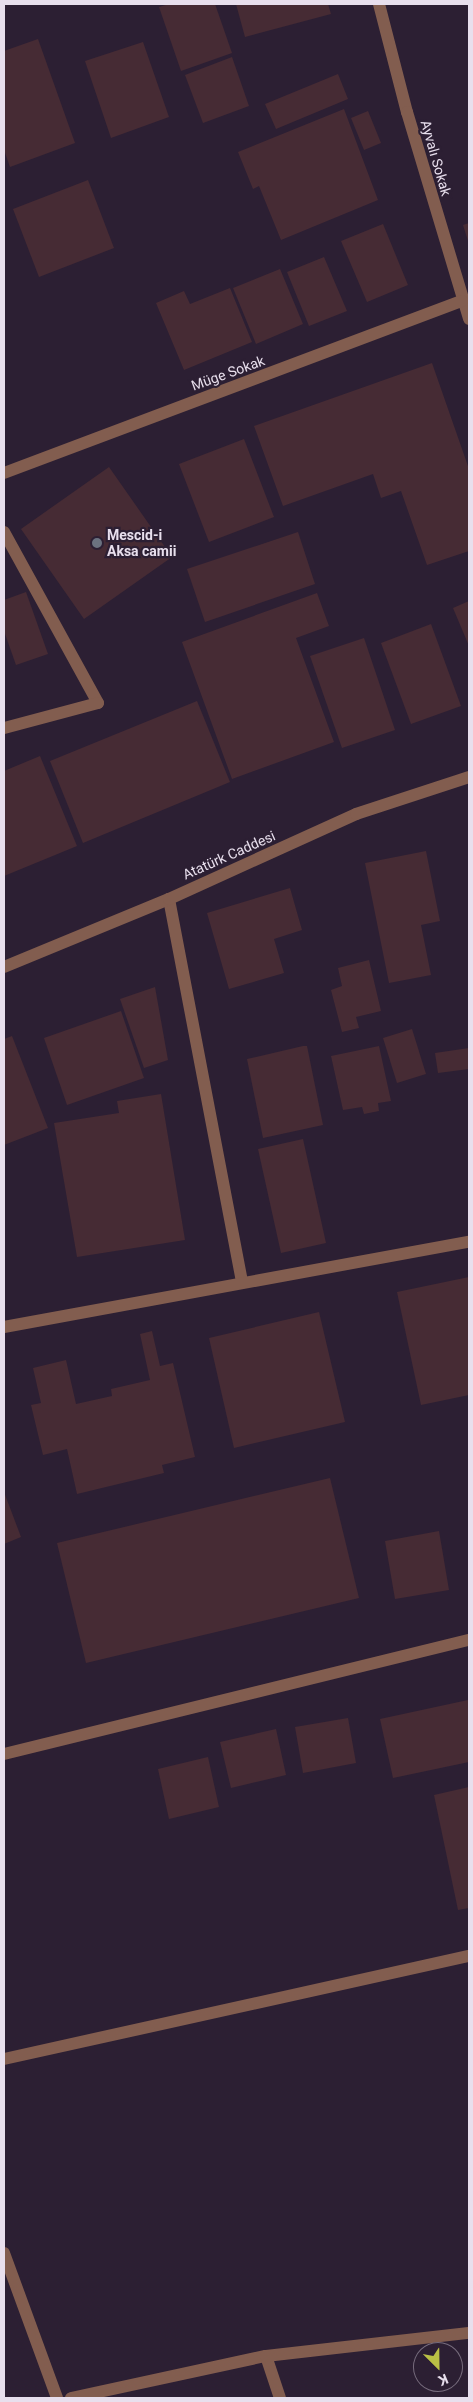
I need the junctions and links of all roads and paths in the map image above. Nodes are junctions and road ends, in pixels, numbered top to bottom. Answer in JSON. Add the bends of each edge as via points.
{"nodes":[{"id":1,"x":379,"y":4,"type":"edge"},
{"id":2,"x":462,"y":301,"type":"junction"},
{"id":3,"x":469,"y":319,"type":"edge"},
{"id":4,"x":4,"y":473,"type":"edge"},
{"id":5,"x":4,"y":532,"type":"edge"},
{"id":6,"x":4,"y":728,"type":"edge"},
{"id":7,"x":469,"y":777,"type":"edge"},
{"id":8,"x":169,"y":899,"type":"junction"},
{"id":9,"x":4,"y":967,"type":"edge"},
{"id":10,"x":469,"y":1242,"type":"edge"},
{"id":11,"x":242,"y":1281,"type":"junction"},
{"id":12,"x":4,"y":1327,"type":"edge"},
{"id":13,"x":469,"y":1640,"type":"edge"},
{"id":14,"x":4,"y":1754,"type":"edge"},
{"id":15,"x":469,"y":1956,"type":"edge"},
{"id":16,"x":4,"y":2059,"type":"edge"},
{"id":17,"x":4,"y":2254,"type":"edge"},
{"id":18,"x":469,"y":2333,"type":"edge"},
{"id":19,"x":266,"y":2356,"type":"junction"},
{"id":20,"x":57,"y":2398,"type":"edge"},
{"id":21,"x":72,"y":2398,"type":"edge"},
{"id":22,"x":280,"y":2398,"type":"edge"}],
"edges":[{"from":1,"to":2,"type":"street","name":"Ayvalı Sokak"},
{"from":2,"to":3,"type":"street","name":"Ayvalı Sokak"},
{"from":2,"to":4,"type":"street","name":"Müge Sokak"},
{"from":5,"to":6,"type":"street","via":[[98,703]]},
{"from":7,"to":8,"type":"street","name":"Atatürk Caddesi","via":[[356,814]]},
{"from":8,"to":9,"type":"street","name":"Atatürk Caddesi"},
{"from":8,"to":11,"type":"street"},
{"from":10,"to":11,"type":"street"},
{"from":11,"to":12,"type":"street"},
{"from":13,"to":14,"type":"street"},
{"from":15,"to":16,"type":"street"},
{"from":17,"to":20,"type":"street"},
{"from":18,"to":19,"type":"street"},
{"from":19,"to":21,"type":"street"},
{"from":19,"to":22,"type":"street"}]}
